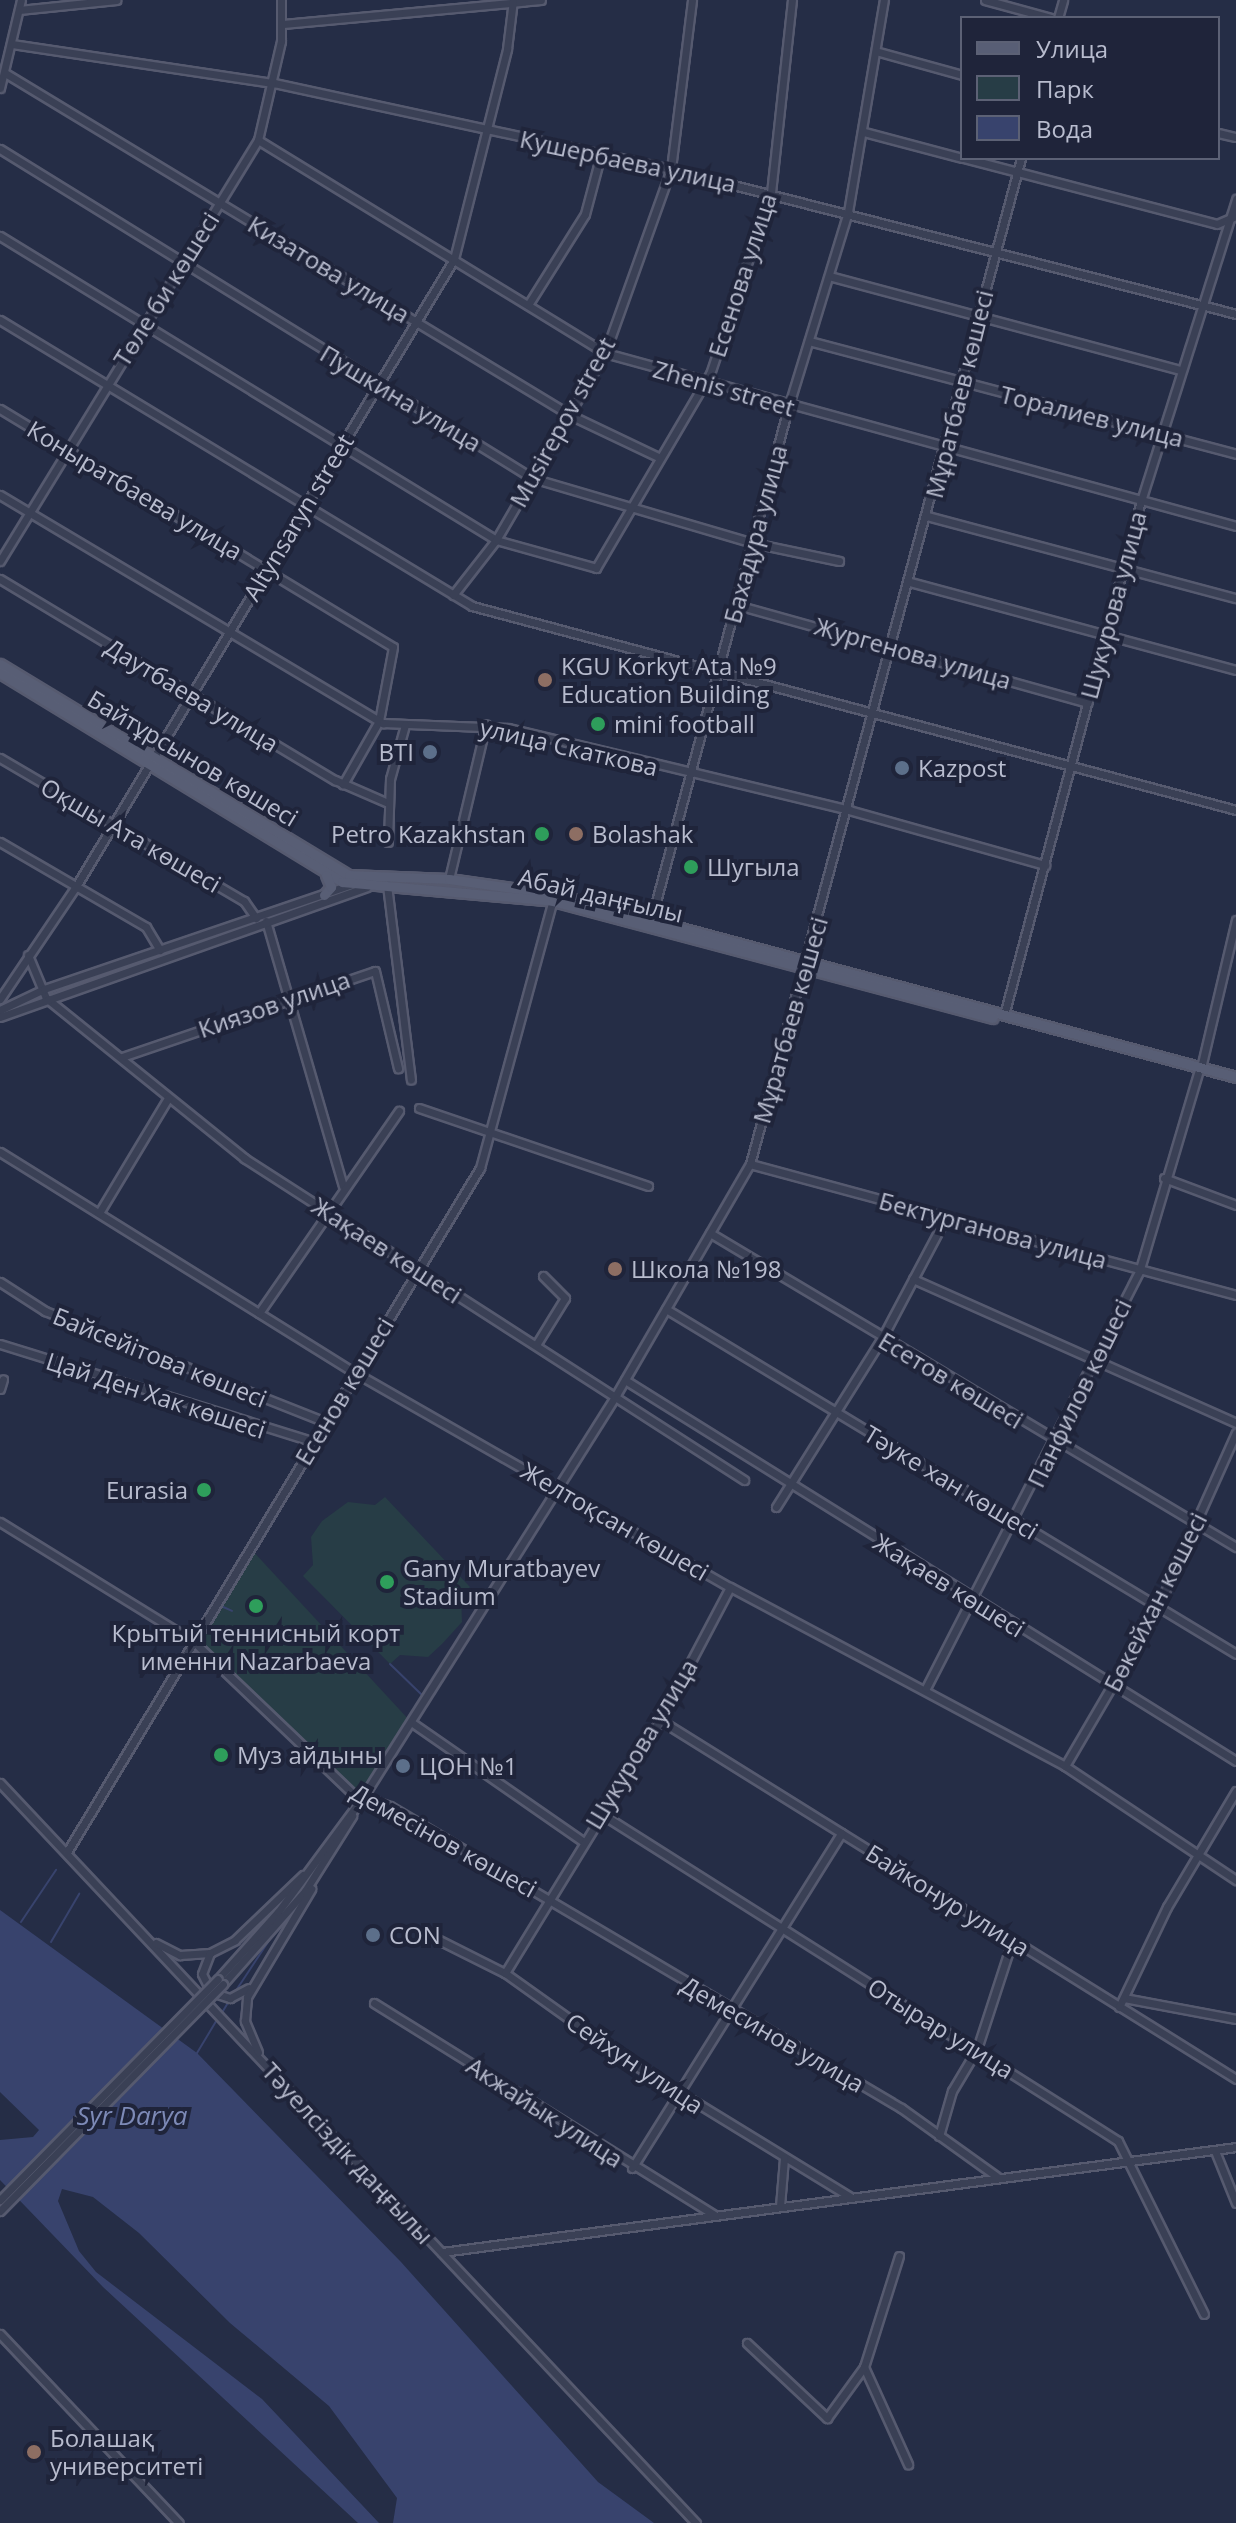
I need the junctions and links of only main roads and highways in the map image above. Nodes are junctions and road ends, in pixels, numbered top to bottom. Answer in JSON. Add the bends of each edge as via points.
{"nodes":[{"id":1,"x":0,"y":664,"type":"edge"},
{"id":2,"x":0,"y":673,"type":"edge"},
{"id":3,"x":152,"y":761,"type":"junction"},
{"id":4,"x":322,"y":870,"type":"junction"},
{"id":5,"x":368,"y":882,"type":"junction"},
{"id":6,"x":453,"y":882,"type":"junction"},
{"id":7,"x":324,"y":895,"type":"road end"},
{"id":8,"x":806,"y":965,"type":"junction"},
{"id":9,"x":1199,"y":1071,"type":"junction"},
{"id":10,"x":1236,"y":1077,"type":"edge"},
{"id":11,"x":1236,"y":1084,"type":"edge"}],
"edges":[{"from":1,"to":3,"type":"main road","name":"Байтұрсынов көшесі"},
{"from":2,"to":3,"type":"main road","name":"Байтұрсынов көшесі"},
{"from":3,"to":4,"type":"main road","name":"Байтұрсынов көшесі"},
{"from":3,"to":5,"type":"main road","name":"Байтұрсынов көшесі"},
{"from":4,"to":5,"type":"main road","name":"Байтұрсынов көшесі","via":[[351,884]]},
{"from":4,"to":7,"type":"main road","via":[[332,883]]},
{"from":5,"to":6,"type":"main road","name":"Абай даңғылы"},
{"from":5,"to":6,"type":"main road","name":"Абай даңғылы"},
{"from":6,"to":8,"type":"main road","name":"Абай даңғылы","via":[[553,897]]},
{"from":8,"to":9,"type":"main road","name":"Абай даңғылы"},
{"from":8,"to":9,"type":"main road","name":"Абай даңғылы"},
{"from":9,"to":10,"type":"main road","name":"Абай даңғылы"},
{"from":9,"to":11,"type":"main road"}]}
